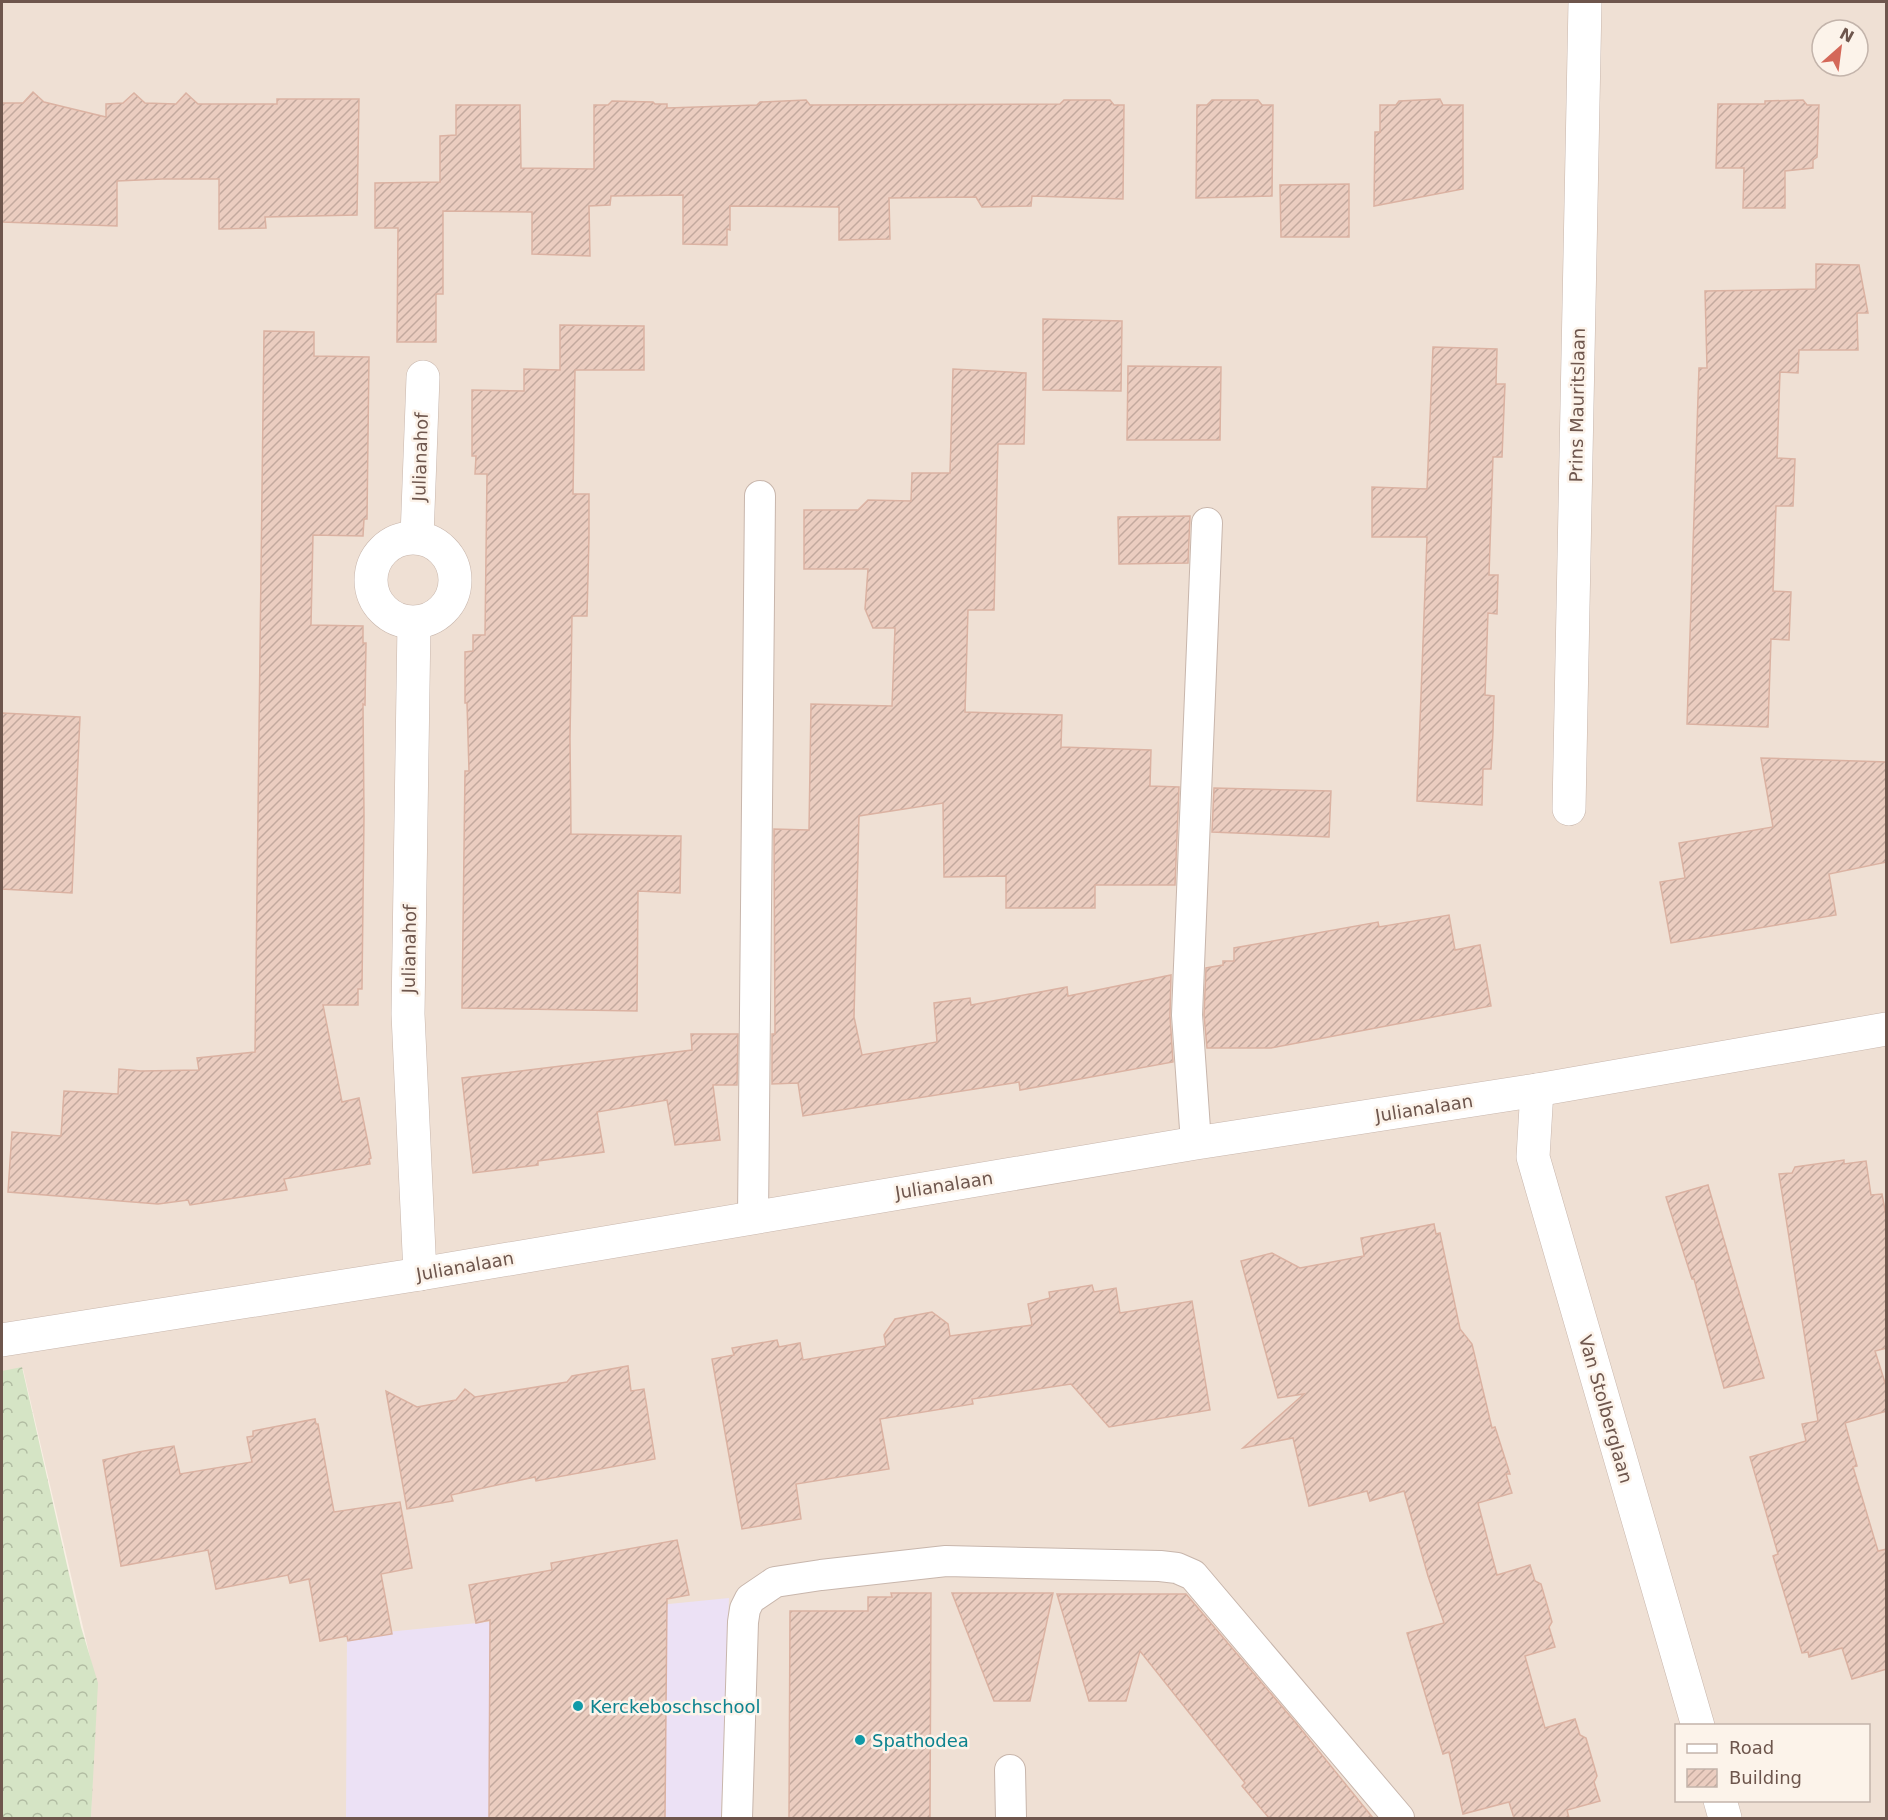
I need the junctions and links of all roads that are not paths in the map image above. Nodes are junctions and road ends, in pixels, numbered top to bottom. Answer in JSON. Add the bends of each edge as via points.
{"nodes":[{"id":1,"x":1585,"y":2,"type":"edge"},
{"id":2,"x":423,"y":377,"type":"dead end"},
{"id":3,"x":760,"y":496,"type":"dead end"},
{"id":4,"x":1207,"y":523,"type":"dead end"},
{"id":5,"x":417,"y":537,"type":"junction"},
{"id":6,"x":414,"y":623,"type":"junction"},
{"id":7,"x":1569,"y":809,"type":"dead end"},
{"id":8,"x":1887,"y":1029,"type":"edge"},
{"id":9,"x":1537,"y":1090,"type":"junction"},
{"id":10,"x":1196,"y":1143,"type":"junction"},
{"id":11,"x":753,"y":1217,"type":"junction"},
{"id":12,"x":420,"y":1274,"type":"junction"},
{"id":13,"x":2,"y":1340,"type":"edge"},
{"id":14,"x":1698,"y":1724,"type":"edge"},
{"id":15,"x":1010,"y":1770,"type":"dead end"},
{"id":16,"x":1721,"y":1802,"type":"edge"},
{"id":17,"x":737,"y":1818,"type":"edge"},
{"id":18,"x":1011,"y":1818,"type":"edge"},
{"id":19,"x":1399,"y":1818,"type":"edge"},
{"id":20,"x":1725,"y":1818,"type":"edge"}],
"edges":[{"from":1,"to":7,"type":"street","name":"Prins Mauritslaan"},
{"from":2,"to":5,"type":"street","name":"Julianahof"},
{"from":3,"to":11,"type":"lane"},
{"from":4,"to":10,"type":"lane","via":[[1187,1015]]},
{"from":5,"to":6,"type":"street","via":[[443,549],[455,574],[449,602],[439,613]]},
{"from":5,"to":6,"type":"street","via":[[403,538],[381,552],[371,577],[372,590],[387,613]]},
{"from":6,"to":12,"type":"street","name":"Julianahof","via":[[408,1014]]},
{"from":8,"to":9,"type":"street","name":"Julianalaan"},
{"from":9,"to":10,"type":"street","name":"Julianalaan"},
{"from":9,"to":14,"type":"street","name":"Van Stolberglaan","via":[[1533,1157]]},
{"from":10,"to":11,"type":"street","name":"Julianalaan"},
{"from":11,"to":12,"type":"street","name":"Julianalaan"},
{"from":12,"to":13,"type":"street","name":"Julianalaan"},
{"from":15,"to":18,"type":"lane"},
{"from":16,"to":20,"type":"street"},
{"from":17,"to":19,"type":"lane","via":[[743,1622],[750,1599],[775,1582],[946,1561],[1160,1566],[1193,1575]]}]}
